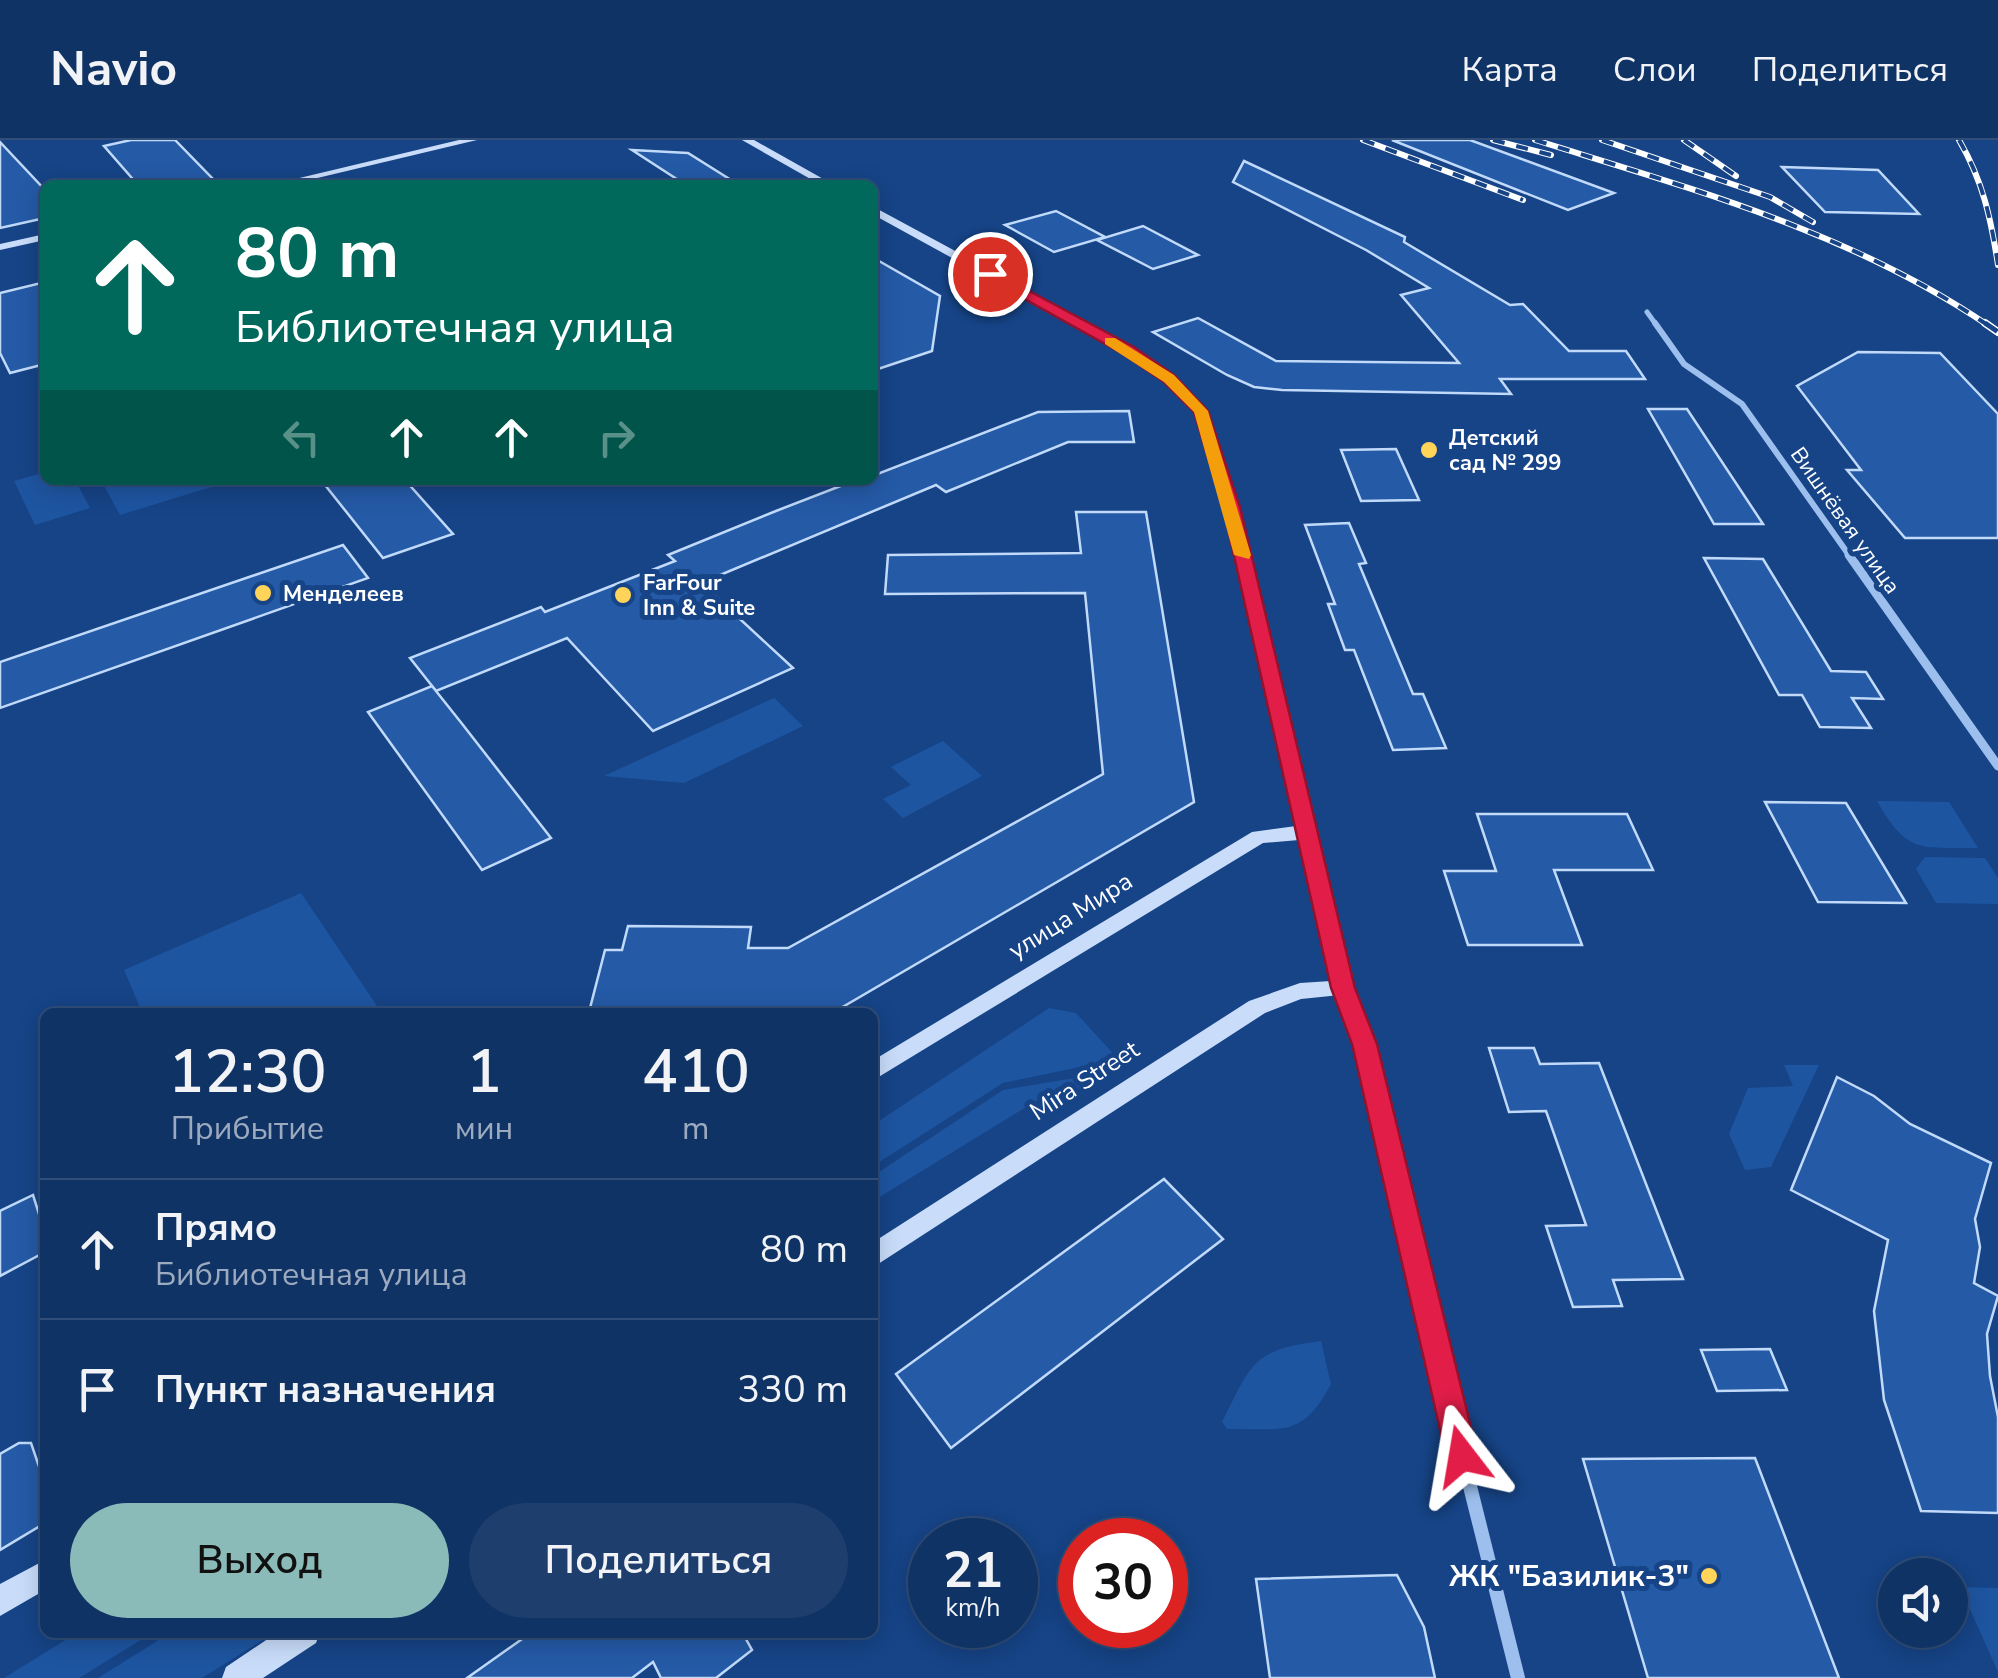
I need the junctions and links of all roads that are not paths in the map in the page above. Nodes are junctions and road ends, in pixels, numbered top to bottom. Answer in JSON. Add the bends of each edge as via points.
{"nodes":[{"id":1,"x":472,"y":140,"type":"edge"},
{"id":2,"x":747,"y":140,"type":"edge"},
{"id":3,"x":297,"y":180,"type":"edge"},
{"id":4,"x":820,"y":180,"type":"edge"},
{"id":5,"x":878,"y":212,"type":"edge"},
{"id":6,"x":40,"y":238,"type":"edge"},
{"id":7,"x":0,"y":247,"type":"edge"},
{"id":8,"x":1648,"y":312,"type":"dead end"},
{"id":9,"x":1998,"y":766,"type":"edge"},
{"id":10,"x":1307,"y":832,"type":"junction"},
{"id":11,"x":1343,"y":988,"type":"junction"},
{"id":12,"x":878,"y":1068,"type":"edge"},
{"id":13,"x":878,"y":1252,"type":"edge"},
{"id":14,"x":40,"y":1577,"type":"edge"},
{"id":15,"x":0,"y":1601,"type":"edge"},
{"id":16,"x":295,"y":1638,"type":"edge"},
{"id":17,"x":238,"y":1678,"type":"edge"},
{"id":18,"x":1518,"y":1678,"type":"edge"}],
"edges":[{"from":1,"to":3,"type":"street"},
{"from":2,"to":4,"type":"street"},
{"from":5,"to":10,"type":"street","via":[[1128,350],[1201,411],[1232,507]]},
{"from":6,"to":7,"type":"street"},
{"from":8,"to":9,"type":"street","name":"Вишнёвая улица","via":[[1684,364],[1742,404]]},
{"from":10,"to":11,"type":"street"},
{"from":10,"to":12,"type":"street","name":"улица Мира","via":[[1259,837]]},
{"from":11,"to":13,"type":"street","name":"Mira Street","via":[[1300,990],[1258,1007]]},
{"from":11,"to":18,"type":"street","via":[[1365,1044]]},
{"from":14,"to":15,"type":"street"},
{"from":16,"to":17,"type":"street"}]}
